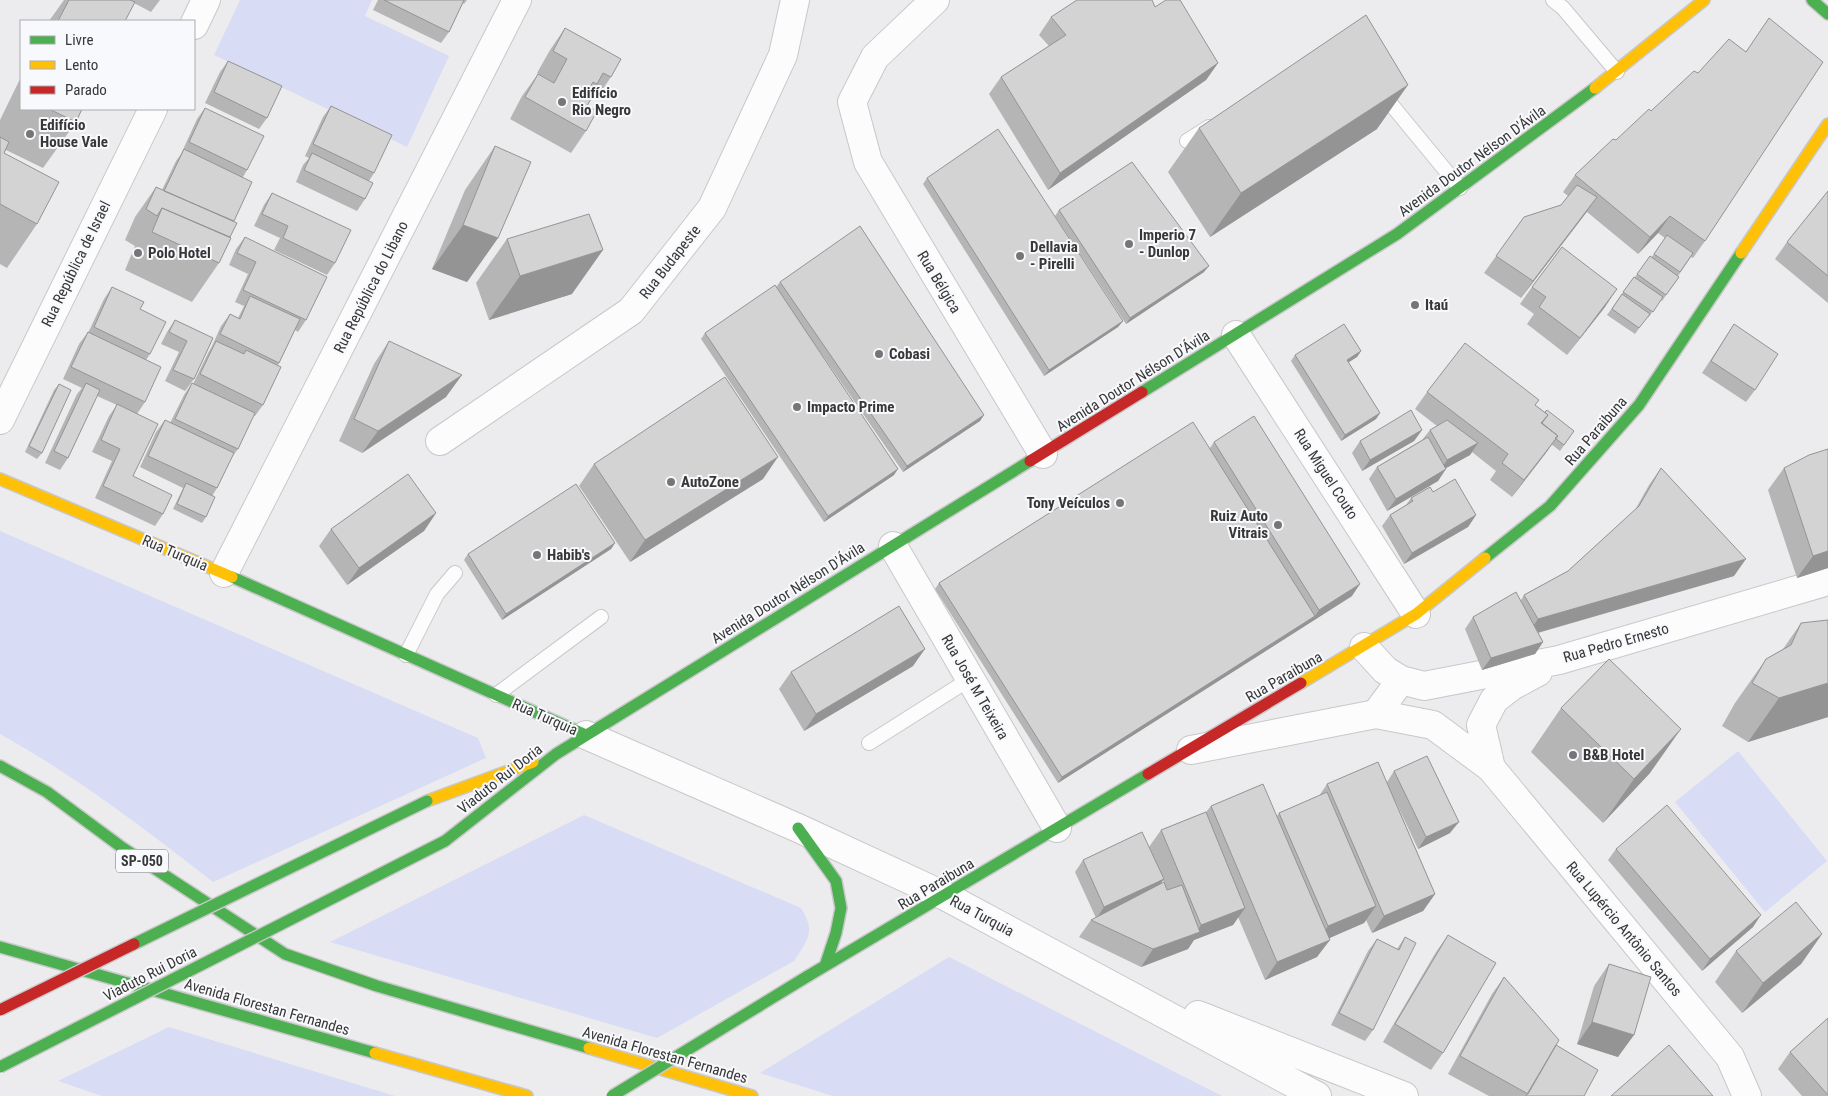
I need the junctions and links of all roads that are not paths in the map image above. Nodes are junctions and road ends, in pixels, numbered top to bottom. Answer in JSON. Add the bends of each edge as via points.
{"nodes":[{"id":1,"x":206,"y":0,"type":"edge"},
{"id":2,"x":517,"y":0,"type":"edge"},
{"id":3,"x":795,"y":0,"type":"edge"},
{"id":4,"x":935,"y":0,"type":"edge"},
{"id":5,"x":1554,"y":0,"type":"edge"},
{"id":6,"x":1704,"y":0,"type":"edge"},
{"id":7,"x":1812,"y":0,"type":"edge"},
{"id":8,"x":1828,"y":14,"type":"edge"},
{"id":9,"x":195,"y":23,"type":"edge"},
{"id":10,"x":1618,"y":72,"type":"junction"},
{"id":11,"x":1374,"y":83,"type":"edge"},
{"id":12,"x":153,"y":110,"type":"edge"},
{"id":13,"x":1219,"y":120,"type":"edge"},
{"id":14,"x":1828,"y":124,"type":"edge"},
{"id":15,"x":1187,"y":141,"type":"dead end"},
{"id":16,"x":1460,"y":188,"type":"junction"},
{"id":17,"x":1236,"y":334,"type":"junction"},
{"id":18,"x":0,"y":420,"type":"edge"},
{"id":19,"x":440,"y":441,"type":"dead end"},
{"id":20,"x":1043,"y":454,"type":"junction"},
{"id":21,"x":0,"y":479,"type":"edge"},
{"id":22,"x":893,"y":546,"type":"junction"},
{"id":23,"x":455,"y":572,"type":"dead end"},
{"id":24,"x":224,"y":574,"type":"junction"},
{"id":25,"x":1828,"y":581,"type":"edge"},
{"id":26,"x":1416,"y":614,"type":"junction"},
{"id":27,"x":601,"y":617,"type":"dead end"},
{"id":28,"x":1364,"y":647,"type":"junction"},
{"id":29,"x":406,"y":655,"type":"junction"},
{"id":30,"x":1559,"y":660,"type":"junction"},
{"id":31,"x":970,"y":679,"type":"junction"},
{"id":32,"x":1401,"y":680,"type":"junction"},
{"id":33,"x":496,"y":695,"type":"junction"},
{"id":34,"x":1376,"y":714,"type":"junction"},
{"id":35,"x":586,"y":735,"type":"junction"},
{"id":36,"x":868,"y":743,"type":"dead end"},
{"id":37,"x":1187,"y":751,"type":"junction"},
{"id":38,"x":556,"y":754,"type":"junction"},
{"id":39,"x":0,"y":766,"type":"edge"},
{"id":40,"x":1491,"y":768,"type":"junction"},
{"id":41,"x":798,"y":828,"type":"junction"},
{"id":42,"x":1057,"y":828,"type":"junction"},
{"id":43,"x":945,"y":896,"type":"junction"},
{"id":44,"x":0,"y":947,"type":"edge"},
{"id":45,"x":826,"y":966,"type":"junction"},
{"id":46,"x":1084,"y":970,"type":"junction"},
{"id":47,"x":0,"y":1010,"type":"edge"},
{"id":48,"x":0,"y":1067,"type":"edge"},
{"id":49,"x":526,"y":1096,"type":"edge"},
{"id":50,"x":612,"y":1096,"type":"edge"},
{"id":51,"x":752,"y":1096,"type":"edge"},
{"id":52,"x":1316,"y":1096,"type":"edge"},
{"id":53,"x":1404,"y":1096,"type":"edge"},
{"id":54,"x":1747,"y":1096,"type":"edge"}],
"edges":[{"from":1,"to":9,"type":"street"},
{"from":2,"to":24,"type":"street","name":"Rua República do Libano"},
{"from":3,"to":19,"type":"street","name":"Rua Budapeste","via":[[783,55],[712,208],[631,311]]},
{"from":4,"to":20,"type":"street","name":"Rua Bélgica","via":[[875,57],[852,102],[868,162]]},
{"from":5,"to":10,"type":"lane"},
{"from":6,"to":10,"type":"main road","name":"Avenida Doutor Nélson D'Ávila"},
{"from":7,"to":8,"type":"main road"},
{"from":10,"to":16,"type":"main road","name":"Avenida Doutor Nélson D'Ávila"},
{"from":11,"to":16,"type":"lane"},
{"from":12,"to":18,"type":"street","name":"Rua República de Israel"},
{"from":13,"to":15,"type":"lane"},
{"from":14,"to":26,"type":"main road","name":"Rua Paraibuna","via":[[1639,405],[1550,506]]},
{"from":16,"to":17,"type":"main road","name":"Avenida Doutor Nélson D'Ávila","via":[[1397,234]]},
{"from":17,"to":20,"type":"main road","name":"Avenida Doutor Nélson D'Ávila"},
{"from":17,"to":26,"type":"street","name":"Rua Miguel Couto"},
{"from":20,"to":22,"type":"main road","name":"Avenida Doutor Nélson D'Ávila"},
{"from":21,"to":24,"type":"main road","name":"Rua Turquia"},
{"from":22,"to":31,"type":"street","name":"Rua José M Teixeira"},
{"from":22,"to":35,"type":"main road","name":"Avenida Doutor Nélson D'Ávila"},
{"from":23,"to":29,"type":"lane","via":[[437,594]]},
{"from":24,"to":29,"type":"main road","name":"Rua Turquia"},
{"from":25,"to":30,"type":"street","name":"Rua Pedro Ernesto"},
{"from":26,"to":28,"type":"main road","name":"Rua Paraibuna"},
{"from":27,"to":33,"type":"lane"},
{"from":28,"to":32,"type":"street","name":"Rua Pedro Ernesto","via":[[1385,670]]},
{"from":28,"to":37,"type":"main road","name":"Rua Paraibuna"},
{"from":29,"to":33,"type":"main road","name":"Rua Turquia"},
{"from":30,"to":32,"type":"street","name":"Rua Pedro Ernesto","via":[[1424,686]]},
{"from":30,"to":40,"type":"street","name":"Rua Lupércio Antônio Santos","via":[[1494,700],[1480,726]]},
{"from":31,"to":36,"type":"lane"},
{"from":31,"to":42,"type":"street","name":"Rua José M Teixeira"},
{"from":32,"to":34,"type":"street"},
{"from":33,"to":35,"type":"main road","name":"Rua Turquia"},
{"from":34,"to":37,"type":"street"},
{"from":34,"to":40,"type":"street","name":"Rua Lupércio Antônio Santos","via":[[1433,725]]},
{"from":35,"to":38,"type":"main road","name":"Avenida Doutor Nélson D'Ávila"},
{"from":35,"to":41,"type":"street","name":"Rua Turquia"},
{"from":37,"to":42,"type":"main road","name":"Rua Paraibuna"},
{"from":38,"to":47,"type":"main road","name":"Viaduto Rui Doria","bridge":true,"via":[[427,801]]},
{"from":38,"to":48,"type":"main road","name":"Viaduto Rui Doria","bridge":true,"via":[[445,842]]},
{"from":39,"to":51,"type":"main road","name":"Avenida Florestan Fernandes","number":"SP-050","via":[[47,792],[127,851],[284,954],[377,986]]},
{"from":40,"to":54,"type":"street","name":"Rua Lupércio Antônio Santos","via":[[1730,1057]]},
{"from":41,"to":43,"type":"street","name":"Rua Turquia"},
{"from":41,"to":45,"type":"main road","via":[[836,880],[841,908]]},
{"from":42,"to":43,"type":"main road","name":"Rua Paraibuna"},
{"from":43,"to":45,"type":"main road","name":"Rua Paraibuna"},
{"from":43,"to":46,"type":"street","name":"Rua Turquia"},
{"from":44,"to":49,"type":"main road","name":"Avenida Florestan Fernandes"},
{"from":45,"to":50,"type":"main road","name":"Rua Paraibuna","bridge":true},
{"from":46,"to":52,"type":"street","name":"Rua Turquia"},
{"from":46,"to":53,"type":"street","name":"Rua Turquia"}]}
